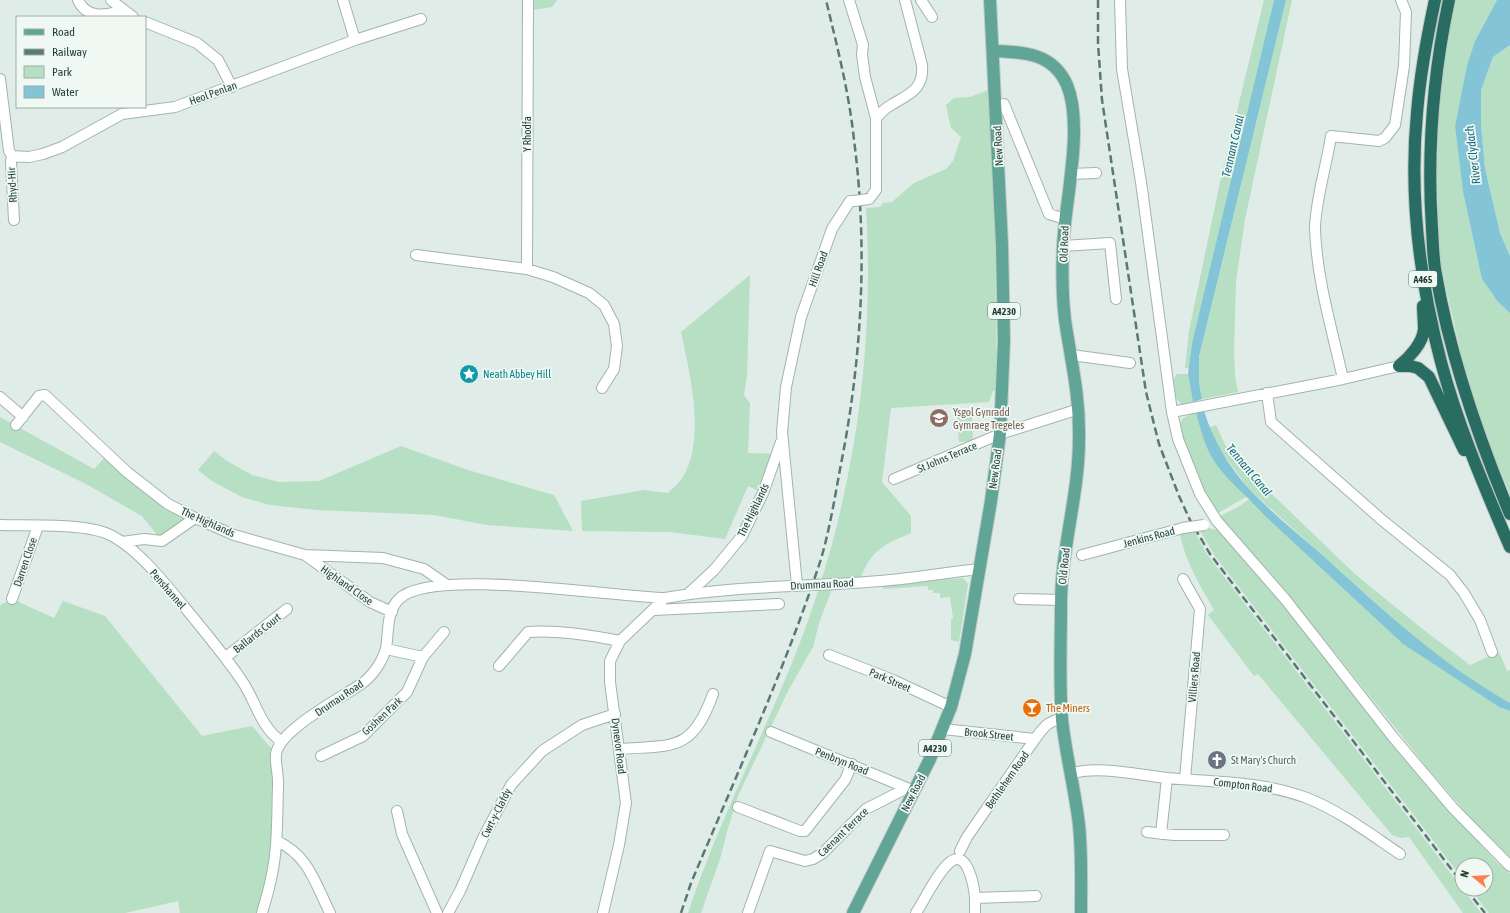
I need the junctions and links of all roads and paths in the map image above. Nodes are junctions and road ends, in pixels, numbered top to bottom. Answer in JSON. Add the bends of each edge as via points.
{"nodes":[{"id":1,"x":78,"y":0,"type":"edge"},
{"id":2,"x":112,"y":0,"type":"edge"},
{"id":3,"x":343,"y":0,"type":"edge"},
{"id":4,"x":528,"y":0,"type":"edge"},
{"id":5,"x":848,"y":0,"type":"edge"},
{"id":6,"x":905,"y":0,"type":"edge"},
{"id":7,"x":921,"y":0,"type":"edge"},
{"id":8,"x":990,"y":0,"type":"edge"},
{"id":9,"x":1120,"y":0,"type":"edge"},
{"id":10,"x":1401,"y":0,"type":"edge"},
{"id":11,"x":1435,"y":0,"type":"edge"},
{"id":12,"x":1449,"y":0,"type":"edge"},
{"id":13,"x":124,"y":10,"type":"junction"},
{"id":14,"x":132,"y":16,"type":"edge"},
{"id":15,"x":932,"y":17,"type":"dead end"},
{"id":16,"x":418,"y":21,"type":"dead end"},
{"id":17,"x":146,"y":22,"type":"edge"},
{"id":18,"x":355,"y":40,"type":"junction"},
{"id":19,"x":993,"y":51,"type":"junction"},
{"id":20,"x":0,"y":79,"type":"edge"},
{"id":21,"x":232,"y":87,"type":"junction"},
{"id":22,"x":1004,"y":104,"type":"dead end"},
{"id":23,"x":876,"y":118,"type":"junction"},
{"id":24,"x":12,"y":156,"type":"junction"},
{"id":25,"x":1096,"y":173,"type":"dead end"},
{"id":26,"x":1070,"y":174,"type":"junction"},
{"id":27,"x":1065,"y":219,"type":"junction"},
{"id":28,"x":14,"y":220,"type":"dead end"},
{"id":29,"x":1063,"y":246,"type":"junction"},
{"id":30,"x":416,"y":255,"type":"dead end"},
{"id":31,"x":527,"y":269,"type":"junction"},
{"id":32,"x":1424,"y":286,"type":"junction"},
{"id":33,"x":1116,"y":299,"type":"dead end"},
{"id":34,"x":1072,"y":355,"type":"junction"},
{"id":35,"x":1130,"y":363,"type":"dead end"},
{"id":36,"x":1399,"y":366,"type":"junction"},
{"id":37,"x":1343,"y":379,"type":"junction"},
{"id":38,"x":602,"y":388,"type":"dead end"},
{"id":39,"x":1267,"y":394,"type":"junction"},
{"id":40,"x":0,"y":398,"type":"edge"},
{"id":41,"x":1079,"y":409,"type":"junction"},
{"id":42,"x":1172,"y":412,"type":"junction"},
{"id":43,"x":23,"y":417,"type":"junction"},
{"id":44,"x":16,"y":425,"type":"dead end"},
{"id":45,"x":782,"y":432,"type":"junction"},
{"id":46,"x":1000,"y":434,"type":"junction"},
{"id":47,"x":1475,"y":464,"type":"junction"},
{"id":48,"x":894,"y":479,"type":"dead end"},
{"id":49,"x":1510,"y":514,"type":"edge"},
{"id":50,"x":195,"y":518,"type":"junction"},
{"id":51,"x":1217,"y":521,"type":"junction"},
{"id":52,"x":0,"y":525,"type":"edge"},
{"id":53,"x":38,"y":526,"type":"junction"},
{"id":54,"x":122,"y":542,"type":"junction"},
{"id":55,"x":1510,"y":546,"type":"edge"},
{"id":56,"x":305,"y":555,"type":"junction"},
{"id":57,"x":1082,"y":555,"type":"dead end"},
{"id":58,"x":979,"y":569,"type":"junction"},
{"id":59,"x":1183,"y":579,"type":"dead end"},
{"id":60,"x":447,"y":585,"type":"junction"},
{"id":61,"x":797,"y":585,"type":"junction"},
{"id":62,"x":688,"y":594,"type":"junction"},
{"id":63,"x":665,"y":598,"type":"junction"},
{"id":64,"x":12,"y":599,"type":"dead end"},
{"id":65,"x":1019,"y":599,"type":"dead end"},
{"id":66,"x":1061,"y":600,"type":"junction"},
{"id":67,"x":779,"y":604,"type":"dead end"},
{"id":68,"x":287,"y":609,"type":"dead end"},
{"id":69,"x":654,"y":610,"type":"junction"},
{"id":70,"x":392,"y":612,"type":"junction"},
{"id":71,"x":444,"y":632,"type":"dead end"},
{"id":72,"x":620,"y":641,"type":"junction"},
{"id":73,"x":386,"y":649,"type":"junction"},
{"id":74,"x":1492,"y":652,"type":"dead end"},
{"id":75,"x":829,"y":655,"type":"dead end"},
{"id":76,"x":226,"y":657,"type":"junction"},
{"id":77,"x":423,"y":657,"type":"junction"},
{"id":78,"x":499,"y":666,"type":"dead end"},
{"id":79,"x":713,"y":694,"type":"dead end"},
{"id":80,"x":951,"y":707,"type":"junction"},
{"id":81,"x":615,"y":714,"type":"junction"},
{"id":82,"x":1062,"y":718,"type":"junction"},
{"id":83,"x":944,"y":728,"type":"junction"},
{"id":84,"x":771,"y":732,"type":"dead end"},
{"id":85,"x":1035,"y":739,"type":"junction"},
{"id":86,"x":281,"y":741,"type":"junction"},
{"id":87,"x":620,"y":750,"type":"junction"},
{"id":88,"x":321,"y":756,"type":"dead end"},
{"id":89,"x":852,"y":764,"type":"junction"},
{"id":90,"x":1070,"y":774,"type":"junction"},
{"id":91,"x":1167,"y":778,"type":"junction"},
{"id":92,"x":1185,"y":779,"type":"junction"},
{"id":93,"x":910,"y":789,"type":"junction"},
{"id":94,"x":738,"y":807,"type":"dead end"},
{"id":95,"x":397,"y":811,"type":"dead end"},
{"id":96,"x":1147,"y":832,"type":"dead end"},
{"id":97,"x":1161,"y":834,"type":"junction"},
{"id":98,"x":1224,"y":835,"type":"dead end"},
{"id":99,"x":276,"y":841,"type":"junction"},
{"id":100,"x":960,"y":852,"type":"dead end"},
{"id":101,"x":1400,"y":854,"type":"dead end"},
{"id":102,"x":1510,"y":866,"type":"edge"},
{"id":103,"x":1036,"y":896,"type":"dead end"},
{"id":104,"x":975,"y":898,"type":"junction"},
{"id":105,"x":262,"y":913,"type":"edge"},
{"id":106,"x":330,"y":913,"type":"edge"},
{"id":107,"x":437,"y":913,"type":"edge"},
{"id":108,"x":448,"y":913,"type":"edge"},
{"id":109,"x":604,"y":913,"type":"edge"},
{"id":110,"x":748,"y":913,"type":"edge"},
{"id":111,"x":853,"y":913,"type":"edge"},
{"id":112,"x":916,"y":913,"type":"edge"},
{"id":113,"x":975,"y":913,"type":"edge"},
{"id":114,"x":1081,"y":913,"type":"edge"}],
"edges":[{"from":1,"to":13,"type":"street","via":[[84,10],[96,15],[106,16]]},
{"from":2,"to":13,"type":"street"},
{"from":3,"to":18,"type":"street"},
{"from":4,"to":31,"type":"street","name":"Y Rhodfa"},
{"from":5,"to":23,"type":"street","name":"Hill Road","via":[[863,45],[865,77]]},
{"from":6,"to":23,"type":"street","via":[[923,74],[912,94],[889,106]]},
{"from":7,"to":15,"type":"street"},
{"from":8,"to":19,"type":"main road","name":"New Road","number":"A4230"},
{"from":9,"to":42,"type":"street","via":[[1122,69],[1141,182]]},
{"from":10,"to":37,"type":"street","via":[[1406,12],[1404,66],[1395,125],[1385,138],[1378,141],[1331,136],[1319,198],[1315,228],[1322,295]]},
{"from":11,"to":32,"type":"highway","number":"A465","via":[[1428,31],[1417,114],[1414,185]]},
{"from":12,"to":49,"type":"highway","number":"A465","via":[[1442,33],[1433,112],[1430,191],[1435,273],[1451,346],[1466,397]]},
{"from":13,"to":14,"type":"street"},
{"from":16,"to":18,"type":"street","name":"Heol Penlan"},
{"from":17,"to":21,"type":"street","via":[[197,43],[218,60]]},
{"from":18,"to":21,"type":"street","name":"Heol Penlan"},
{"from":19,"to":26,"type":"main road","name":"Old Road","via":[[1023,52],[1040,56],[1054,66],[1063,79],[1072,101],[1074,119]]},
{"from":19,"to":46,"type":"main road","name":"New Road","number":"A4230","via":[[1004,341]]},
{"from":20,"to":24,"type":"street","name":"Rhyd-Hir","via":[[9,152]]},
{"from":21,"to":24,"type":"street","name":"Heol Penlan","via":[[175,107],[122,114],[62,147],[29,157]]},
{"from":22,"to":27,"type":"street","name":"Old Road","via":[[1049,214]]},
{"from":23,"to":45,"type":"street","name":"Hill Road","bridge":true,"via":[[876,190],[869,199],[850,201],[832,230],[801,317],[786,387]]},
{"from":24,"to":28,"type":"street","name":"Rhyd-Hir"},
{"from":25,"to":26,"type":"street"},
{"from":26,"to":27,"type":"main road","name":"Old Road"},
{"from":27,"to":29,"type":"main road","name":"Old Road"},
{"from":29,"to":33,"type":"street","via":[[1110,243]]},
{"from":29,"to":34,"type":"main road","name":"Old Road","via":[[1065,320]]},
{"from":30,"to":31,"type":"street"},
{"from":31,"to":38,"type":"street","via":[[589,293],[604,305],[614,324],[617,346],[614,369]]},
{"from":32,"to":36,"type":"highway","number":"A465","via":[[1424,330],[1420,342]]},
{"from":32,"to":47,"type":"highway","number":"A465","via":[[1441,362]]},
{"from":34,"to":35,"type":"street"},
{"from":34,"to":41,"type":"main road","name":"Old Road"},
{"from":36,"to":37,"type":"street"},
{"from":36,"to":47,"type":"highway","number":"A465","via":[[1418,368],[1429,377],[1462,447]]},
{"from":37,"to":39,"type":"street"},
{"from":39,"to":42,"type":"street"},
{"from":39,"to":74,"type":"street","via":[[1270,422],[1382,520],[1450,575],[1480,620]]},
{"from":40,"to":43,"type":"street"},
{"from":41,"to":46,"type":"street","name":"St Johns Terrace"},
{"from":41,"to":66,"type":"main road","name":"Old Road","via":[[1077,475],[1063,567]]},
{"from":42,"to":51,"type":"street","via":[[1178,439],[1200,494]]},
{"from":43,"to":44,"type":"street","name":"The Highlands"},
{"from":43,"to":50,"type":"street","name":"The Highlands","via":[[39,396],[46,395],[127,472],[168,504]]},
{"from":45,"to":61,"type":"street","name":"Hill Road"},
{"from":45,"to":62,"type":"street","name":"The Highlands","via":[[780,447],[763,493],[742,536],[714,570]]},
{"from":46,"to":48,"type":"street","name":"St Johns Terrace"},
{"from":46,"to":58,"type":"main road","name":"New Road","number":"A4230"},
{"from":47,"to":55,"type":"highway","number":"A465"},
{"from":50,"to":54,"type":"street","via":[[162,541],[144,539]]},
{"from":50,"to":56,"type":"street","name":"The Highlands","via":[[234,535]]},
{"from":51,"to":57,"type":"street","name":"Jenkins Road","bridge":true},
{"from":51,"to":102,"type":"street","via":[[1285,599],[1398,743],[1453,808]]},
{"from":52,"to":53,"type":"street","name":"Penshannel"},
{"from":53,"to":54,"type":"street","name":"Penshannel","via":[[98,530]]},
{"from":53,"to":64,"type":"street","name":"Darren Close"},
{"from":54,"to":76,"type":"street","name":"Penshannel","via":[[167,586]]},
{"from":56,"to":60,"type":"street","name":"The Highlands","via":[[383,558],[424,569]]},
{"from":56,"to":70,"type":"street","name":"Highland Close","via":[[370,602]]},
{"from":58,"to":61,"type":"street","name":"Drummau Road","via":[[868,582]]},
{"from":58,"to":80,"type":"main road","name":"New Road","number":"A4230","via":[[965,654]]},
{"from":59,"to":92,"type":"street","name":"Villiers Road","via":[[1200,609]]},
{"from":60,"to":63,"type":"street","name":"Drumau Road","via":[[484,584]]},
{"from":60,"to":70,"type":"street","name":"Drumau Road","via":[[419,589],[410,593],[399,599]]},
{"from":61,"to":62,"type":"street","name":"Drummau Road"},
{"from":62,"to":63,"type":"street","name":"Drummau Road"},
{"from":63,"to":69,"type":"street","name":"Dynevor Road"},
{"from":65,"to":66,"type":"street"},
{"from":66,"to":82,"type":"main road","name":"Old Road"},
{"from":67,"to":69,"type":"street","name":"Drummau Road"},
{"from":68,"to":76,"type":"street","name":"Ballards Court"},
{"from":69,"to":72,"type":"street","name":"Dynevor Road"},
{"from":70,"to":73,"type":"street","name":"Drumau Road"},
{"from":71,"to":77,"type":"street","name":"Goshen Park"},
{"from":72,"to":78,"type":"street","via":[[586,634],[528,632]]},
{"from":72,"to":81,"type":"street","name":"Dynevor Road","via":[[610,661]]},
{"from":73,"to":77,"type":"street"},
{"from":73,"to":86,"type":"street","name":"Drumau Road","via":[[377,667],[363,683],[302,723]]},
{"from":75,"to":80,"type":"street","name":"Park Street","via":[[893,680]]},
{"from":76,"to":86,"type":"street","name":"Penshannel","via":[[248,689],[267,729]]},
{"from":77,"to":88,"type":"street","name":"Goshen Park","via":[[407,692],[363,736]]},
{"from":79,"to":87,"type":"street","via":[[706,713],[693,733],[675,745]]},
{"from":80,"to":83,"type":"main road","name":"New Road","number":"A4230"},
{"from":81,"to":87,"type":"street","name":"Dynevor Road"},
{"from":81,"to":108,"type":"street","name":"Cwrt-y-Clafdy","via":[[582,726],[542,751],[511,785]]},
{"from":82,"to":85,"type":"street","name":"Bethlehem Road","via":[[1046,724]]},
{"from":82,"to":90,"type":"main road","name":"Old Road"},
{"from":83,"to":85,"type":"street","name":"Brook Street"},
{"from":83,"to":93,"type":"main road","name":"New Road","number":"A4230"},
{"from":84,"to":89,"type":"street","name":"Penbryn Road"},
{"from":85,"to":100,"type":"street","name":"Bethlehem Road","via":[[967,837]]},
{"from":86,"to":99,"type":"street","via":[[276,754],[279,776]]},
{"from":87,"to":109,"type":"street","name":"Dynevor Road","via":[[626,803]]},
{"from":89,"to":93,"type":"street","name":"Penbryn Road"},
{"from":89,"to":94,"type":"street","via":[[845,780],[805,830],[800,831]]},
{"from":90,"to":91,"type":"street","name":"Compton Road","via":[[1086,771]]},
{"from":90,"to":114,"type":"main road","name":"Old Road","via":[[1079,826]]},
{"from":91,"to":92,"type":"street","name":"Compton Road"},
{"from":91,"to":97,"type":"street"},
{"from":92,"to":101,"type":"street","name":"Compton Road","via":[[1247,784],[1305,797],[1331,809]]},
{"from":93,"to":110,"type":"street","name":"Caenant Terrace","via":[[866,809],[814,859],[805,861],[770,851]]},
{"from":93,"to":111,"type":"main road","name":"New Road","number":"A4230"},
{"from":95,"to":107,"type":"street","via":[[402,834]]},
{"from":96,"to":97,"type":"street"},
{"from":97,"to":98,"type":"street"},
{"from":99,"to":105,"type":"street","via":[[271,879]]},
{"from":99,"to":106,"type":"street","via":[[290,848],[305,863]]},
{"from":103,"to":104,"type":"street"},
{"from":104,"to":112,"type":"street","via":[[974,880],[970,871],[961,861],[952,860]]},
{"from":104,"to":113,"type":"street"}]}
